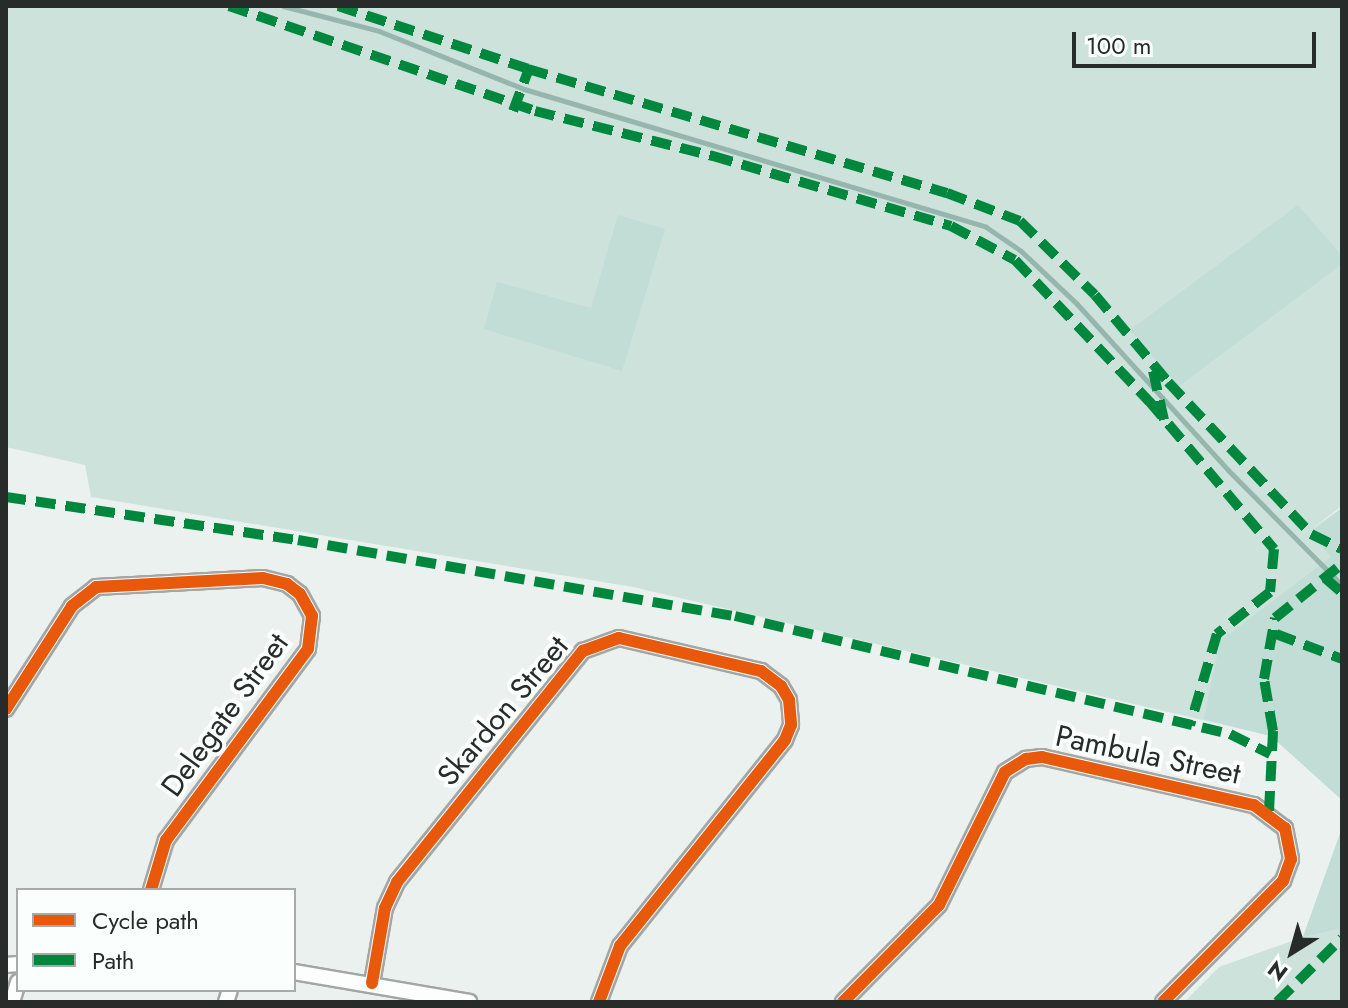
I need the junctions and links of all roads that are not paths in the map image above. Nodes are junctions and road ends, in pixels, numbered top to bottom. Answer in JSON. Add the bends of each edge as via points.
{"nodes":[{"id":1,"x":6,"y":709,"type":"edge"},
{"id":2,"x":152,"y":888,"type":"edge"},
{"id":3,"x":296,"y":972,"type":"edge"},
{"id":4,"x":372,"y":983,"type":"junction"},
{"id":5,"x":469,"y":1002,"type":"edge"},
{"id":6,"x":599,"y":1002,"type":"edge"},
{"id":7,"x":843,"y":1002,"type":"edge"},
{"id":8,"x":1163,"y":1002,"type":"edge"}],
"edges":[{"from":1,"to":2,"type":"street","name":"Delegate Street","via":[[72,606],[96,587],[271,578],[306,601],[313,625],[308,649],[166,840]]},
{"from":3,"to":4,"type":"street"},
{"from":4,"to":5,"type":"street"},
{"from":4,"to":6,"type":"street","name":"Skardon Street","via":[[385,908],[397,882],[583,651],[619,638],[761,671],[789,700],[791,725],[785,740],[620,946]]},
{"from":7,"to":8,"type":"street","name":"Pambula Street","via":[[939,905],[1005,772],[1026,759],[1042,757],[1262,807],[1285,828],[1291,859],[1283,881]]}]}
